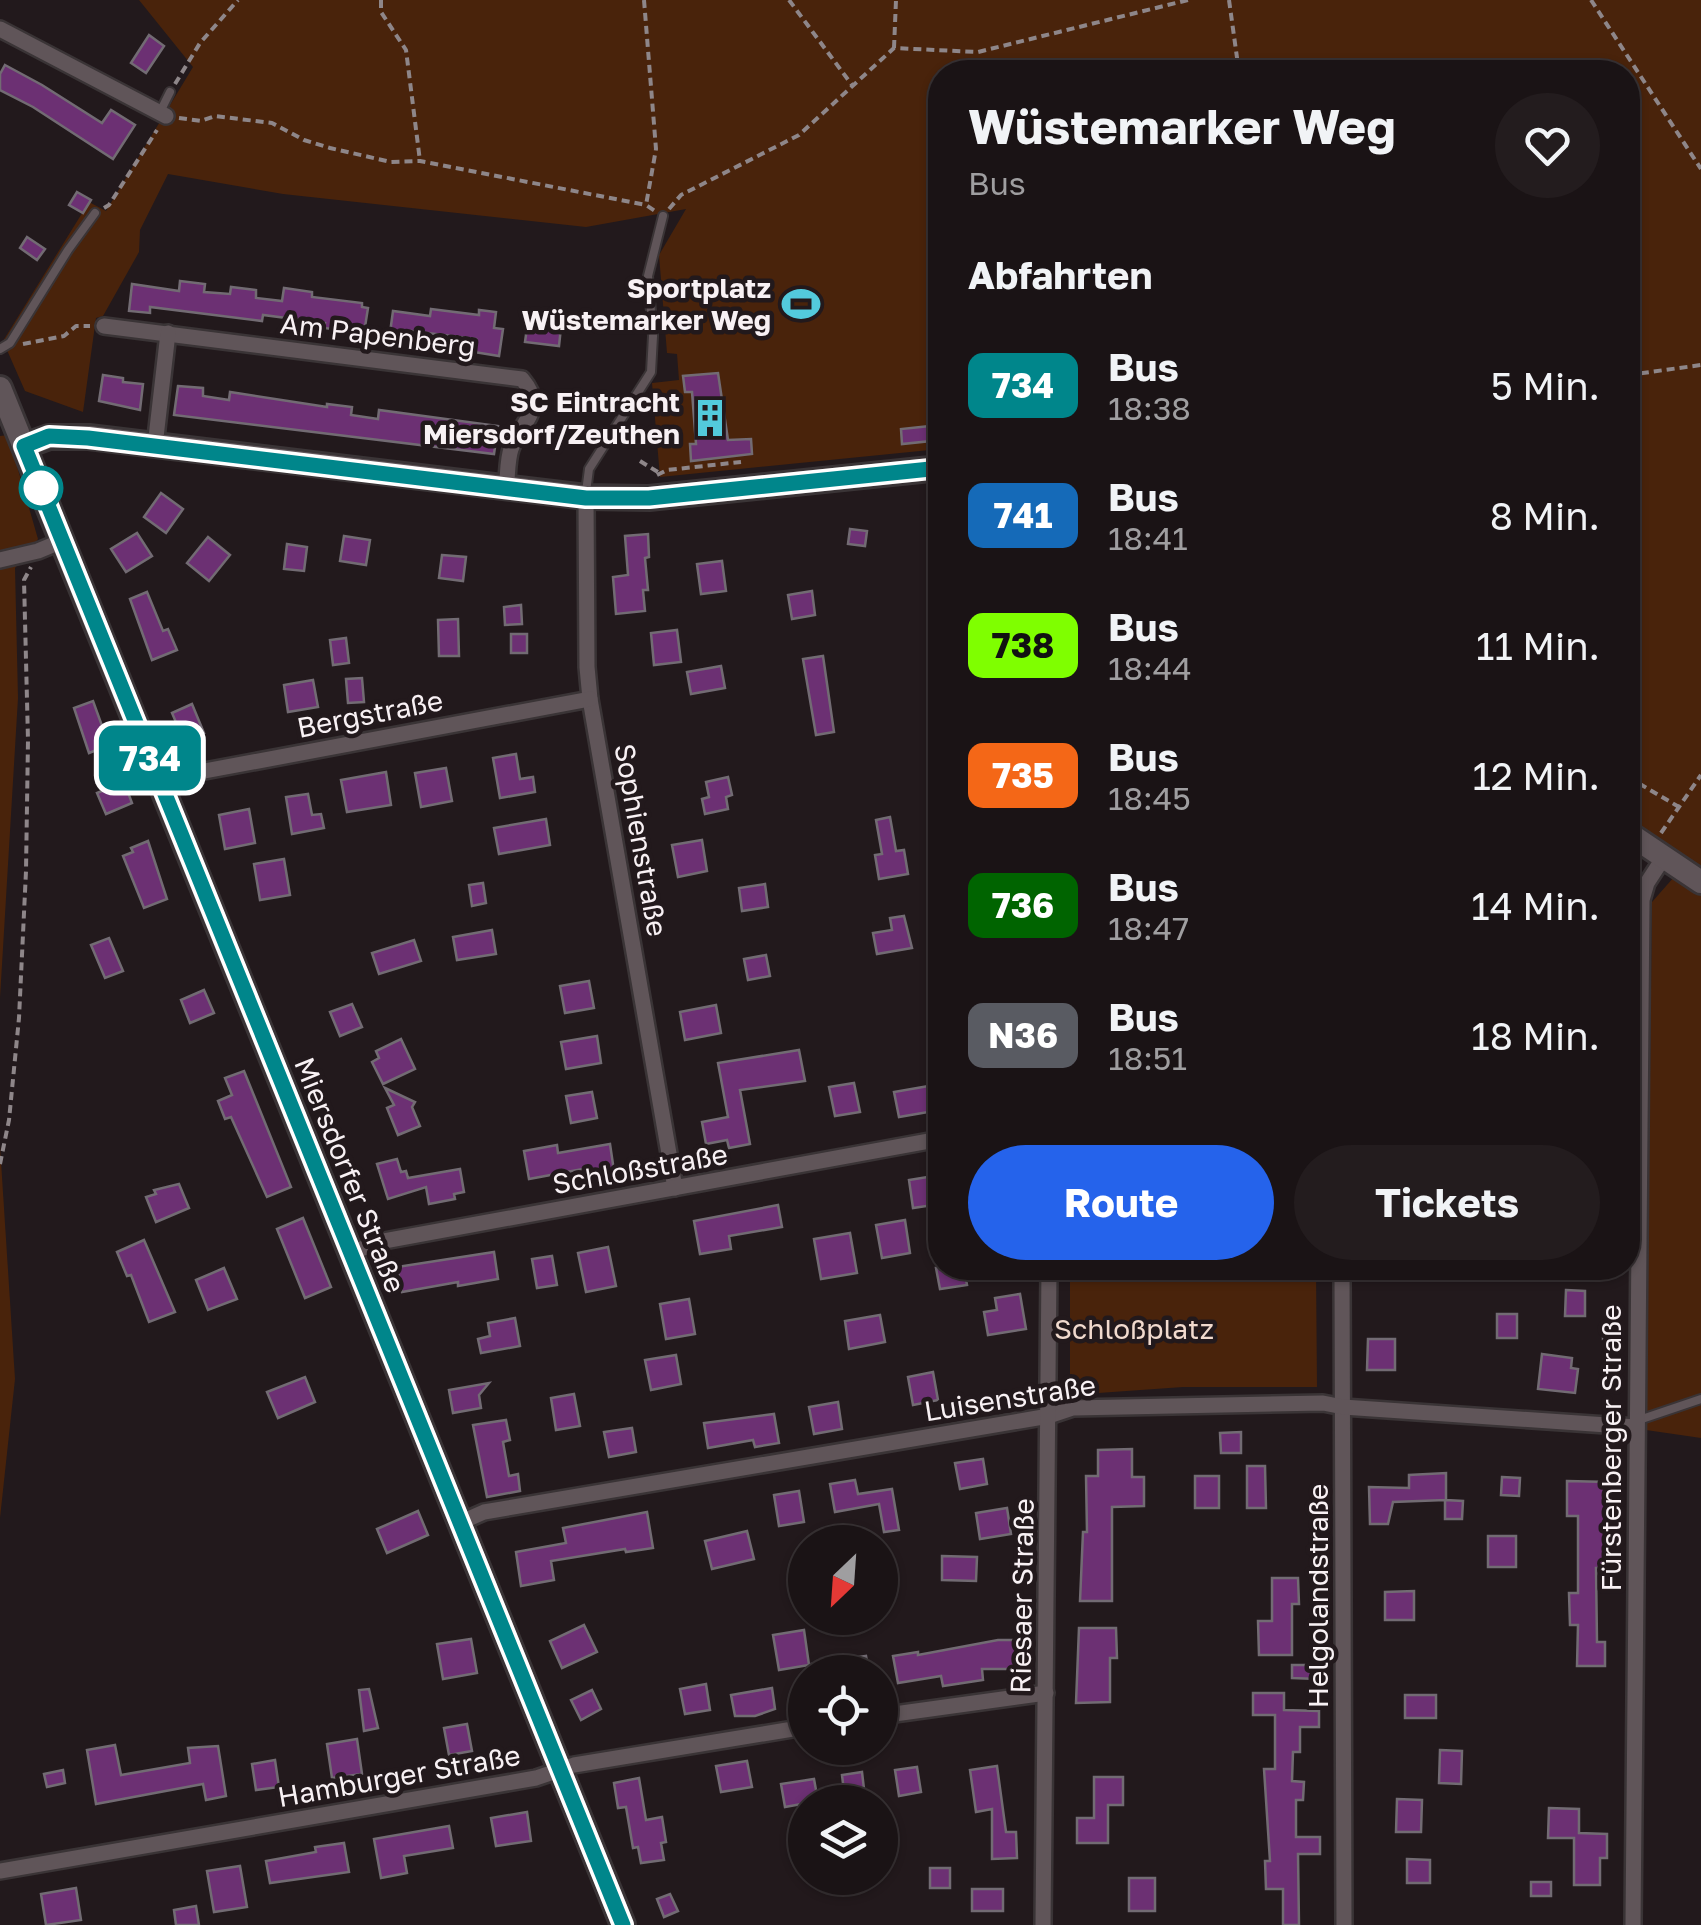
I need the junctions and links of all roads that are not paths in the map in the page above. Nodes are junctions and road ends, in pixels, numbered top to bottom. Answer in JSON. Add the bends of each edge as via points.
{"nodes":[{"id":1,"x":0,"y":30,"type":"edge"},
{"id":2,"x":170,"y":92,"type":"road end"},
{"id":3,"x":163,"y":114,"type":"joint"},
{"id":4,"x":96,"y":213,"type":"road end"},
{"id":5,"x":663,"y":216,"type":"road end"},
{"id":6,"x":104,"y":326,"type":"road end"},
{"id":7,"x":168,"y":334,"type":"junction"},
{"id":8,"x":1,"y":349,"type":"edge"},
{"id":9,"x":0,"y":388,"type":"edge"},
{"id":10,"x":24,"y":446,"type":"junction"},
{"id":11,"x":155,"y":446,"type":"junction"},
{"id":12,"x":928,"y":469,"type":"edge"},
{"id":13,"x":506,"y":489,"type":"junction"},
{"id":14,"x":586,"y":498,"type":"junction"},
{"id":15,"x":62,"y":542,"type":"junction"},
{"id":16,"x":0,"y":560,"type":"edge"},
{"id":17,"x":590,"y":699,"type":"junction"},
{"id":18,"x":160,"y":784,"type":"junction"},
{"id":19,"x":1640,"y":837,"type":"edge"},
{"id":20,"x":1663,"y":845,"type":"junction"},
{"id":21,"x":1701,"y":882,"type":"edge"},
{"id":22,"x":1640,"y":1075,"type":"edge"},
{"id":23,"x":928,"y":1141,"type":"edge"},
{"id":24,"x":676,"y":1188,"type":"junction"},
{"id":25,"x":350,"y":1253,"type":"junction"},
{"id":26,"x":1049,"y":1280,"type":"edge"},
{"id":27,"x":1342,"y":1280,"type":"edge"},
{"id":28,"x":1638,"y":1280,"type":"edge"},
{"id":29,"x":1701,"y":1399,"type":"edge"},
{"id":30,"x":1343,"y":1407,"type":"junction"},
{"id":31,"x":1049,"y":1416,"type":"junction"},
{"id":32,"x":1636,"y":1424,"type":"junction"},
{"id":33,"x":459,"y":1523,"type":"junction"},
{"id":34,"x":1046,"y":1693,"type":"junction"},
{"id":35,"x":898,"y":1714,"type":"edge"},
{"id":36,"x":788,"y":1731,"type":"edge"},
{"id":37,"x":560,"y":1770,"type":"junction"},
{"id":38,"x":0,"y":1871,"type":"edge"},
{"id":39,"x":622,"y":1925,"type":"edge"},
{"id":40,"x":1044,"y":1925,"type":"edge"},
{"id":41,"x":1344,"y":1925,"type":"edge"},
{"id":42,"x":1632,"y":1925,"type":"edge"}],
"edges":[{"from":1,"to":3,"type":"street"},
{"from":2,"to":3,"type":"lane"},
{"from":4,"to":8,"type":"lane"},
{"from":5,"to":14,"type":"lane","via":[[648,276],[651,372],[590,469]]},
{"from":6,"to":7,"type":"street","name":"Am Papenberg"},
{"from":7,"to":11,"type":"street"},
{"from":7,"to":13,"type":"street","name":"Am Papenberg","via":[[522,379],[534,405],[510,450]]},
{"from":9,"to":10,"type":"street","name":"Miersdorfer Straße"},
{"from":10,"to":11,"type":"street","via":[[62,435]]},
{"from":10,"to":15,"type":"street","name":"Miersdorfer Straße"},
{"from":11,"to":13,"type":"street"},
{"from":12,"to":14,"type":"street","via":[[649,498]]},
{"from":13,"to":14,"type":"street"},
{"from":14,"to":17,"type":"street","name":"Sophienstraße"},
{"from":15,"to":16,"type":"street"},
{"from":15,"to":18,"type":"street","name":"Miersdorfer Straße"},
{"from":17,"to":18,"type":"street","name":"Bergstraße"},
{"from":17,"to":24,"type":"street","name":"Sophienstraße"},
{"from":18,"to":25,"type":"street","name":"Miersdorfer Straße"},
{"from":19,"to":20,"type":"street"},
{"from":20,"to":21,"type":"street"},
{"from":20,"to":22,"type":"street","name":"Fürstenberger Straße","via":[[1642,900]]},
{"from":23,"to":24,"type":"street","name":"Schloßstraße"},
{"from":24,"to":25,"type":"street","name":"Schloßstraße","via":[[384,1241]]},
{"from":25,"to":33,"type":"street","name":"Miersdorfer Straße"},
{"from":26,"to":31,"type":"street","name":"Riesaer Straße"},
{"from":27,"to":30,"type":"street","name":"Helgolandstraße"},
{"from":28,"to":32,"type":"street","name":"Fürstenberger Straße"},
{"from":29,"to":32,"type":"lane"},
{"from":30,"to":31,"type":"street","name":"Luisenstraße","via":[[1130,1406]]},
{"from":30,"to":32,"type":"street","name":"Luisenstraße"},
{"from":30,"to":41,"type":"street","name":"Helgolandstraße"},
{"from":31,"to":33,"type":"street","name":"Luisenstraße","via":[[484,1512]]},
{"from":31,"to":34,"type":"street","name":"Riesaer Straße"},
{"from":32,"to":42,"type":"street","name":"Fürstenberger Straße"},
{"from":33,"to":37,"type":"street","name":"Miersdorfer Straße"},
{"from":34,"to":35,"type":"street"},
{"from":34,"to":40,"type":"street","name":"Riesaer Straße"},
{"from":36,"to":37,"type":"street","name":"Hamburger Straße"},
{"from":37,"to":38,"type":"street","name":"Hamburger Straße"},
{"from":37,"to":39,"type":"street","name":"Miersdorfer Straße"}]}
